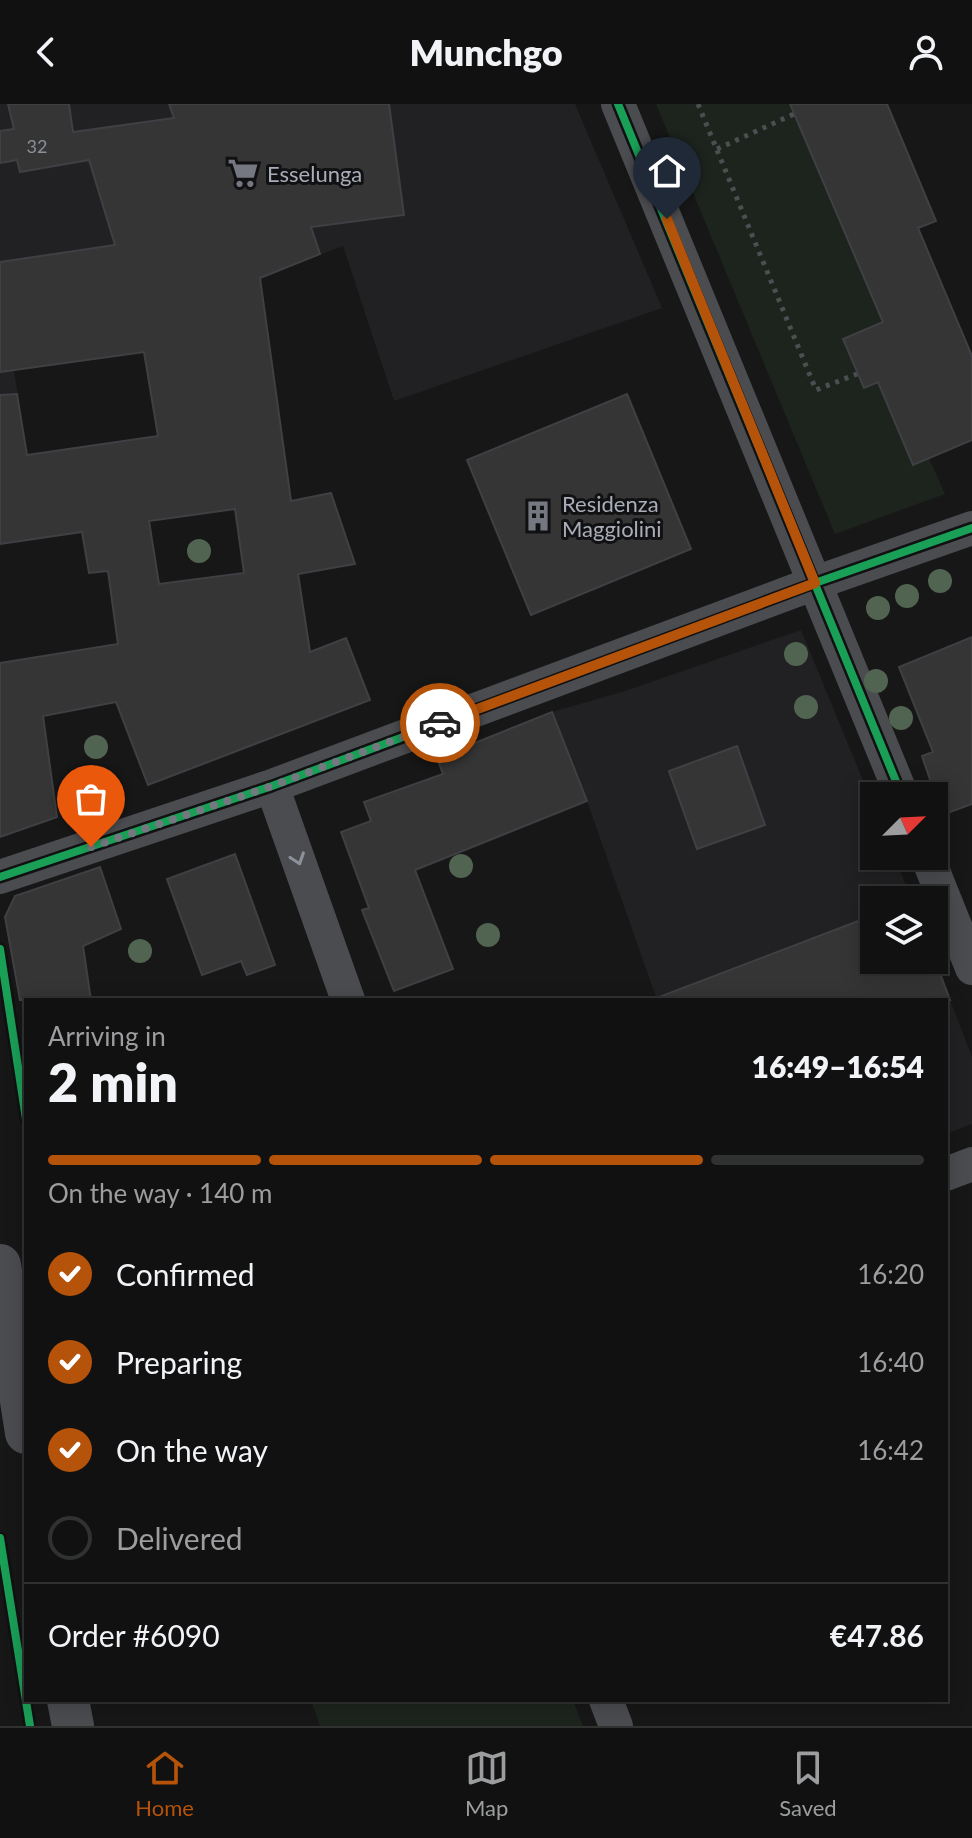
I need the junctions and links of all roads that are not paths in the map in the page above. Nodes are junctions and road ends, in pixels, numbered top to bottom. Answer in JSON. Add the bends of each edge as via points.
{"nodes":[{"id":1,"x":618,"y":104,"type":"edge"},
{"id":2,"x":972,"y":528,"type":"edge"},
{"id":3,"x":815,"y":583,"type":"junction"},
{"id":4,"x":896,"y":782,"type":"edge"},
{"id":5,"x":272,"y":786,"type":"junction"},
{"id":6,"x":933,"y":870,"type":"edge"},
{"id":7,"x":0,"y":877,"type":"edge"},
{"id":8,"x":972,"y":968,"type":"edge"},
{"id":9,"x":347,"y":998,"type":"edge"},
{"id":10,"x":972,"y":1164,"type":"edge"},
{"id":11,"x":948,"y":1173,"type":"edge"},
{"id":12,"x":0,"y":1265,"type":"edge"},
{"id":13,"x":24,"y":1420,"type":"edge"},
{"id":14,"x":68,"y":1702,"type":"edge"},
{"id":15,"x":607,"y":1702,"type":"edge"},
{"id":16,"x":73,"y":1726,"type":"edge"},
{"id":17,"x":616,"y":1726,"type":"edge"}],
"edges":[{"from":1,"to":3,"type":"street"},
{"from":2,"to":3,"type":"street"},
{"from":3,"to":4,"type":"street"},
{"from":3,"to":5,"type":"street"},
{"from":5,"to":7,"type":"street"},
{"from":5,"to":9,"type":"street","one_way":true},
{"from":6,"to":8,"type":"street"},
{"from":10,"to":11,"type":"street"},
{"from":12,"to":13,"type":"street"},
{"from":14,"to":16,"type":"street"},
{"from":15,"to":17,"type":"street"}]}
